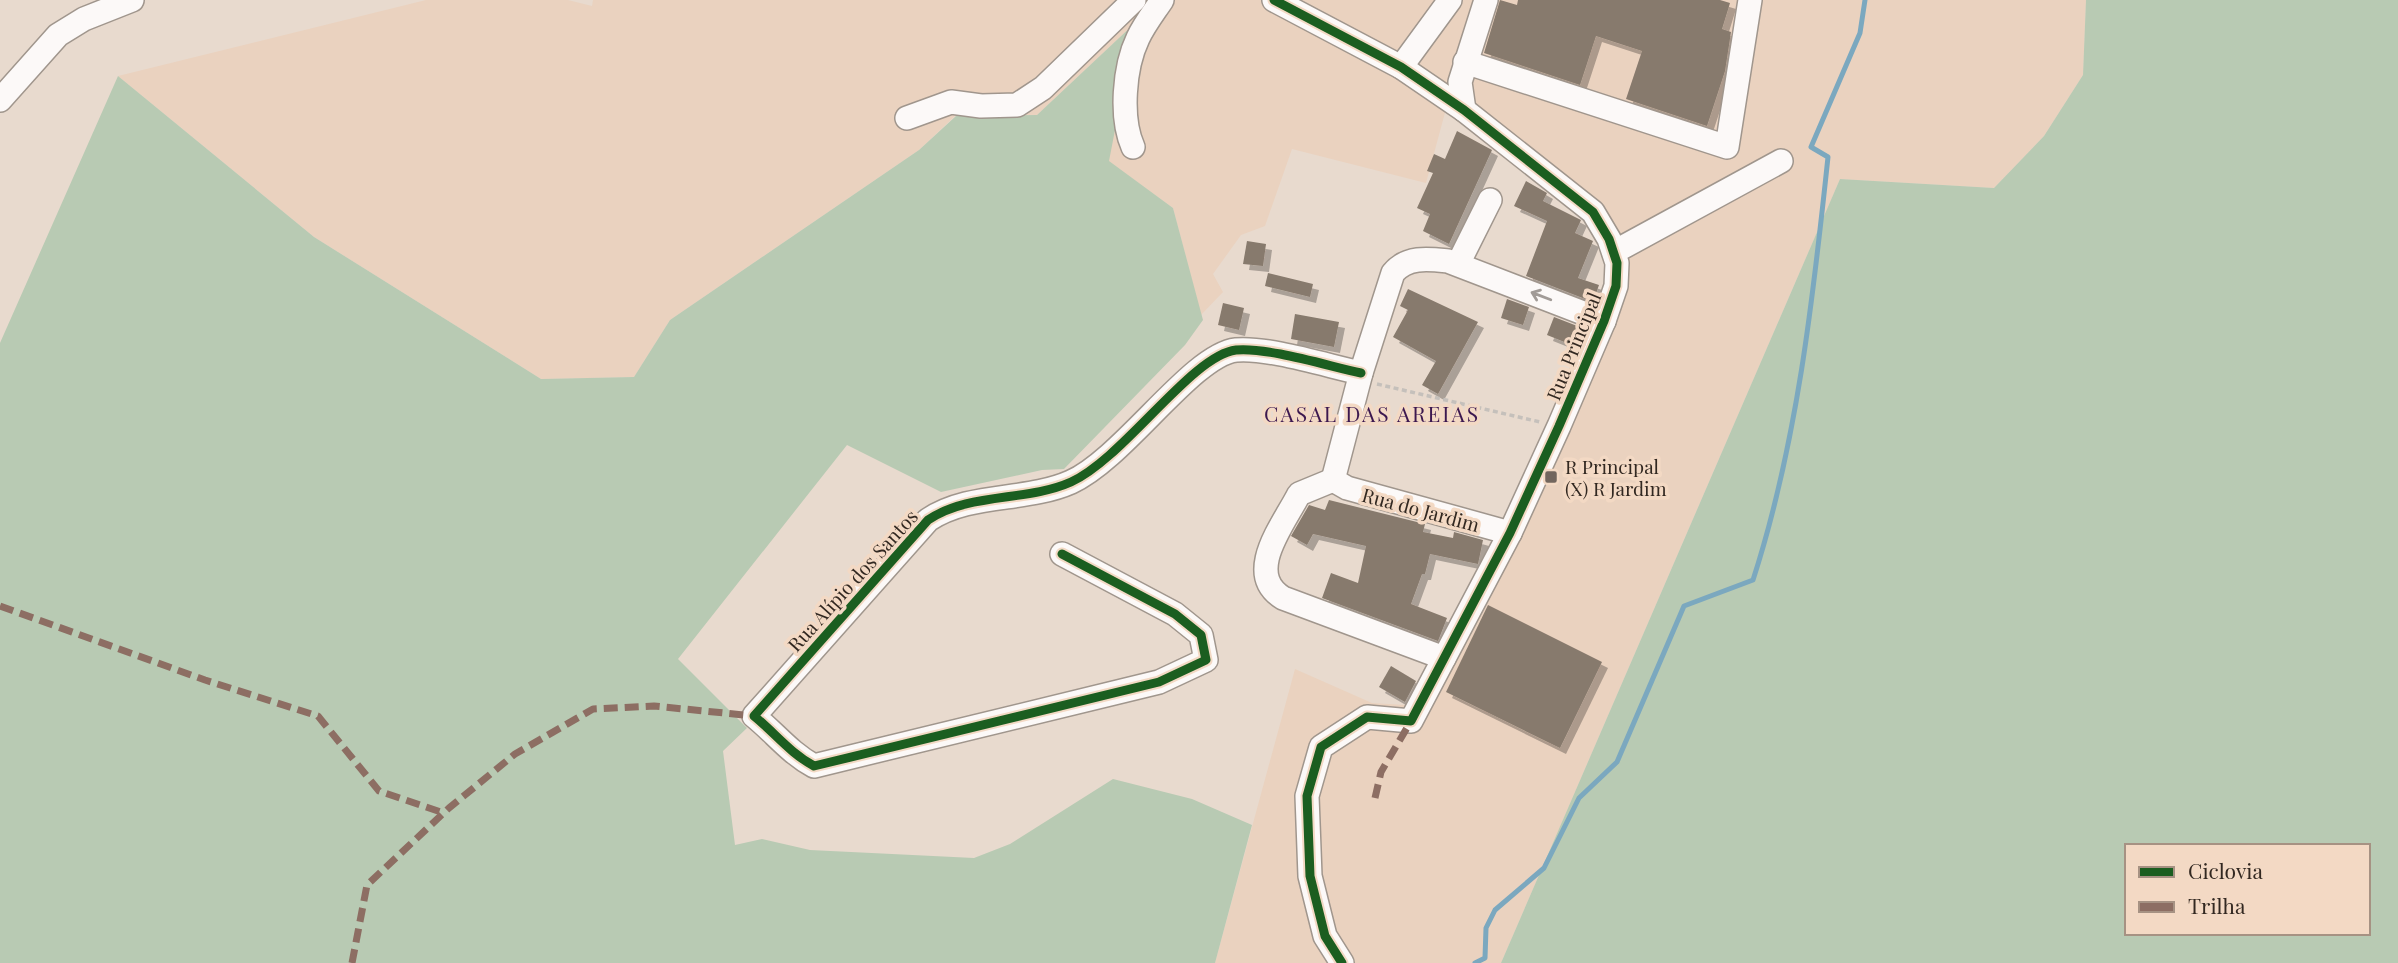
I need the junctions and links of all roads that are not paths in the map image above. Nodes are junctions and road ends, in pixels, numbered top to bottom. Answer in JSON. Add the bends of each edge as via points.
{"nodes":[{"id":1,"x":132,"y":0,"type":"edge"},
{"id":2,"x":1134,"y":0,"type":"edge"},
{"id":3,"x":1162,"y":0,"type":"edge"},
{"id":4,"x":1274,"y":0,"type":"edge"},
{"id":5,"x":1450,"y":0,"type":"edge"},
{"id":6,"x":1486,"y":0,"type":"edge"},
{"id":7,"x":1750,"y":0,"type":"edge"},
{"id":8,"x":1465,"y":62,"type":"junction"},
{"id":9,"x":1401,"y":67,"type":"junction"},
{"id":10,"x":0,"y":100,"type":"edge"},
{"id":11,"x":1464,"y":110,"type":"junction"},
{"id":12,"x":907,"y":118,"type":"dead end"},
{"id":13,"x":1133,"y":147,"type":"dead end"},
{"id":14,"x":1781,"y":161,"type":"dead end"},
{"id":15,"x":1490,"y":200,"type":"dead end"},
{"id":16,"x":1614,"y":252,"type":"junction"},
{"id":17,"x":1458,"y":264,"type":"junction"},
{"id":18,"x":1604,"y":321,"type":"junction"},
{"id":19,"x":1362,"y":373,"type":"junction"},
{"id":20,"x":1333,"y":480,"type":"junction"},
{"id":21,"x":1510,"y":533,"type":"junction"},
{"id":22,"x":1062,"y":554,"type":"dead end"},
{"id":23,"x":1444,"y":658,"type":"junction"},
{"id":24,"x":1342,"y":963,"type":"edge"}],
"edges":[{"from":1,"to":10,"type":"street","via":[[83,19],[58,35]]},
{"from":2,"to":12,"type":"street","via":[[1043,88],[1017,105],[951,102]]},
{"from":3,"to":13,"type":"street","via":[[1138,38],[1131,66],[1124,113]]},
{"from":4,"to":9,"type":"street","name":"Rua Principal"},
{"from":5,"to":9,"type":"street"},
{"from":6,"to":8,"type":"street"},
{"from":7,"to":8,"type":"street","via":[[1727,147]]},
{"from":8,"to":11,"type":"street","via":[[1460,82]]},
{"from":9,"to":11,"type":"street","name":"Rua Principal"},
{"from":11,"to":16,"type":"street","name":"Rua Principal","via":[[1584,203],[1602,225]]},
{"from":14,"to":16,"type":"street"},
{"from":15,"to":17,"type":"street"},
{"from":16,"to":18,"type":"street","name":"Rua Principal","via":[[1616,286]]},
{"from":18,"to":17,"type":"street","one_way":true},
{"from":17,"to":19,"type":"street","via":[[1426,259],[1397,268]]},
{"from":18,"to":21,"type":"street","name":"Rua Principal"},
{"from":19,"to":20,"type":"street"},
{"from":19,"to":22,"type":"street","name":"Rua Alípio dos Santos","via":[[1251,349],[1208,360],[1112,455],[1078,479],[958,505],[928,520],[754,716],[781,738],[792,754],[814,766],[1159,682],[1206,660],[1201,635],[1175,614]]},
{"from":20,"to":21,"type":"street","name":"Rua do Jardim","via":[[1347,488]]},
{"from":20,"to":23,"type":"street","via":[[1299,494],[1265,561],[1267,581],[1283,598]]},
{"from":21,"to":23,"type":"street","name":"Rua Principal"},
{"from":23,"to":24,"type":"street","name":"Rua Principal","via":[[1411,721],[1367,717],[1321,747],[1307,796],[1310,876],[1325,936]]}]}
